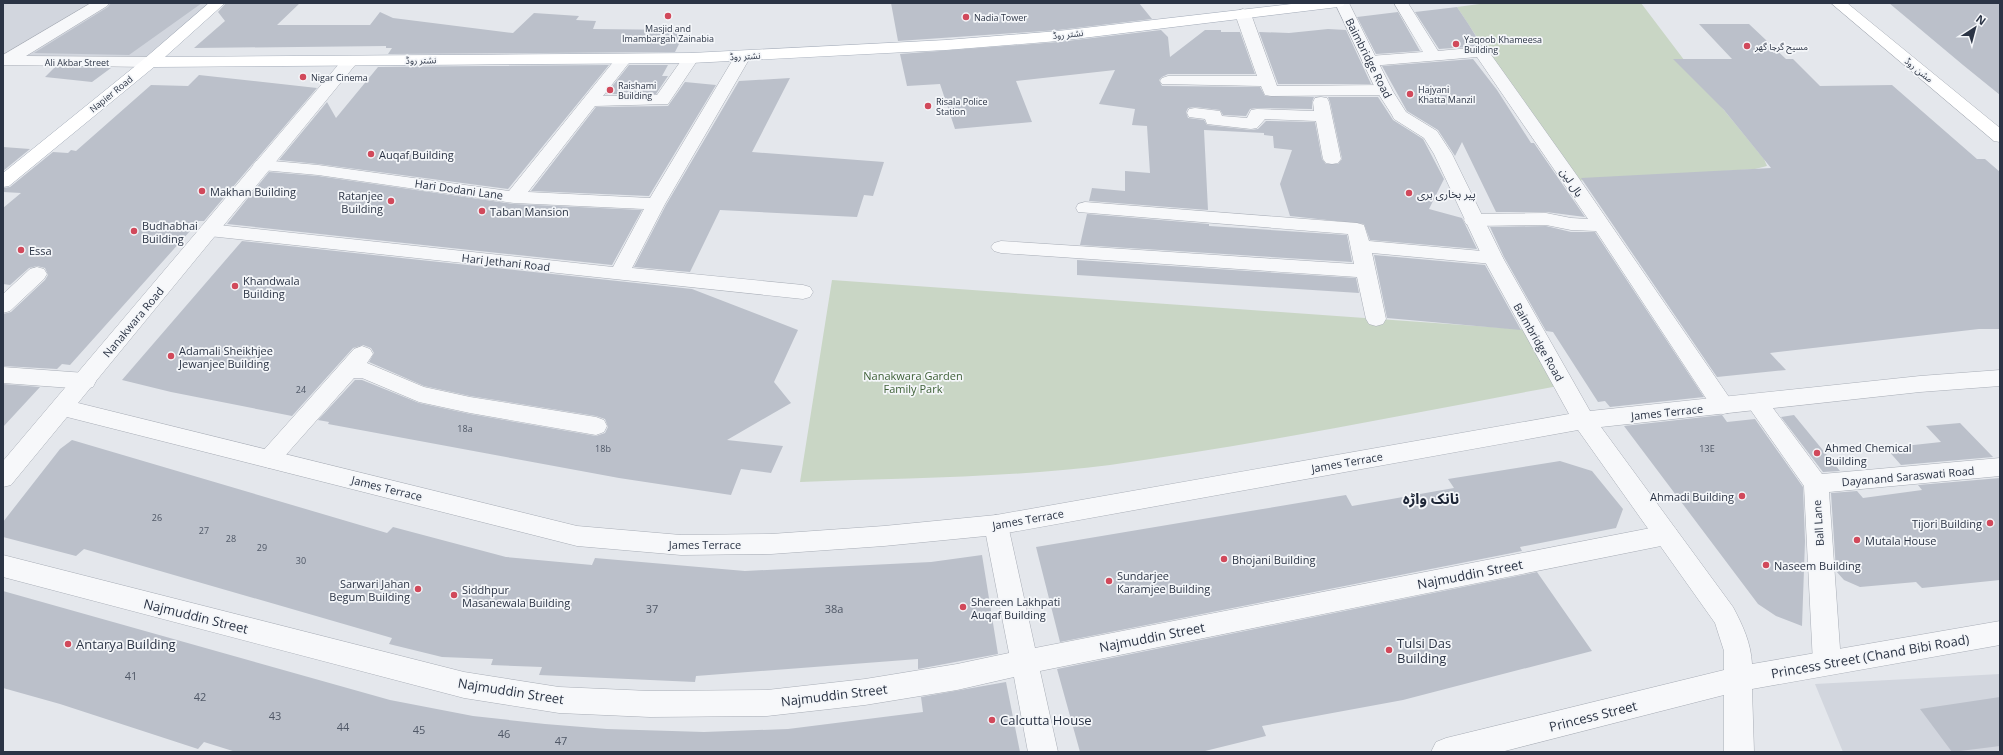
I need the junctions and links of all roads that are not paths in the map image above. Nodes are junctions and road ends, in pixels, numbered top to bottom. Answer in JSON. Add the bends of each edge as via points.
{"nodes":[{"id":1,"x":102,"y":3,"type":"edge"},
{"id":2,"x":218,"y":3,"type":"edge"},
{"id":3,"x":1338,"y":3,"type":"edge"},
{"id":4,"x":1342,"y":3,"type":"edge"},
{"id":5,"x":1401,"y":3,"type":"edge"},
{"id":6,"x":1838,"y":3,"type":"edge"},
{"id":7,"x":1289,"y":6,"type":"edge"},
{"id":8,"x":1243,"y":14,"type":"junction"},
{"id":9,"x":743,"y":56,"type":"junction"},
{"id":10,"x":1432,"y":56,"type":"junction"},
{"id":11,"x":691,"y":58,"type":"junction"},
{"id":12,"x":624,"y":59,"type":"junction"},
{"id":13,"x":5,"y":60,"type":"edge"},
{"id":14,"x":350,"y":61,"type":"junction"},
{"id":15,"x":1370,"y":61,"type":"junction"},
{"id":16,"x":150,"y":62,"type":"junction"},
{"id":17,"x":1168,"y":81,"type":"dead end"},
{"id":18,"x":1267,"y":81,"type":"junction"},
{"id":19,"x":1384,"y":90,"type":"junction"},
{"id":20,"x":1318,"y":91,"type":"junction"},
{"id":21,"x":592,"y":101,"type":"junction"},
{"id":22,"x":1195,"y":113,"type":"dead end"},
{"id":23,"x":1323,"y":116,"type":"junction"},
{"id":24,"x":2000,"y":137,"type":"edge"},
{"id":25,"x":1332,"y":159,"type":"dead end"},
{"id":26,"x":262,"y":165,"type":"junction"},
{"id":27,"x":3,"y":182,"type":"edge"},
{"id":28,"x":514,"y":197,"type":"junction"},
{"id":29,"x":656,"y":204,"type":"junction"},
{"id":30,"x":1085,"y":208,"type":"dead end"},
{"id":31,"x":1473,"y":220,"type":"junction"},
{"id":32,"x":1602,"y":225,"type":"junction"},
{"id":33,"x":209,"y":230,"type":"junction"},
{"id":34,"x":1361,"y":246,"type":"junction"},
{"id":35,"x":1001,"y":247,"type":"dead end"},
{"id":36,"x":1493,"y":258,"type":"junction"},
{"id":37,"x":1366,"y":271,"type":"junction"},
{"id":38,"x":37,"y":274,"type":"dead end"},
{"id":39,"x":619,"y":274,"type":"junction"},
{"id":40,"x":803,"y":292,"type":"dead end"},
{"id":41,"x":3,"y":306,"type":"edge"},
{"id":42,"x":1376,"y":320,"type":"dead end"},
{"id":43,"x":3,"y":375,"type":"edge"},
{"id":44,"x":2000,"y":378,"type":"edge"},
{"id":45,"x":85,"y":381,"type":"junction"},
{"id":46,"x":1756,"y":402,"type":"junction"},
{"id":47,"x":1723,"y":406,"type":"junction"},
{"id":48,"x":62,"y":408,"type":"junction"},
{"id":49,"x":1584,"y":420,"type":"junction"},
{"id":50,"x":596,"y":426,"type":"dead end"},
{"id":51,"x":269,"y":459,"type":"junction"},
{"id":52,"x":2000,"y":467,"type":"edge"},
{"id":53,"x":7,"y":469,"type":"edge"},
{"id":54,"x":1816,"y":484,"type":"junction"},
{"id":55,"x":996,"y":525,"type":"junction"},
{"id":56,"x":1666,"y":535,"type":"junction"},
{"id":57,"x":3,"y":566,"type":"edge"},
{"id":58,"x":2000,"y":633,"type":"edge"},
{"id":59,"x":1024,"y":662,"type":"junction"},
{"id":60,"x":1827,"y":663,"type":"junction"},
{"id":61,"x":1739,"y":679,"type":"junction"},
{"id":62,"x":1043,"y":752,"type":"edge"},
{"id":63,"x":1446,"y":752,"type":"edge"},
{"id":64,"x":1739,"y":752,"type":"edge"}],
"edges":[{"from":1,"to":13,"type":"street"},
{"from":2,"to":16,"type":"main road","name":"Napier Road"},
{"from":3,"to":7,"type":"main road","name":"نشتر روڈ"},
{"from":4,"to":15,"type":"street","name":"Baimbridge Road"},
{"from":5,"to":10,"type":"street"},
{"from":6,"to":24,"type":"main road","name":"مشن روڈ"},
{"from":7,"to":8,"type":"main road","name":"نشتر روڈ"},
{"from":8,"to":9,"type":"main road","name":"نشتر روڈ","via":[[1058,36]]},
{"from":8,"to":18,"type":"street"},
{"from":9,"to":11,"type":"main road","name":"نشتر روڈ"},
{"from":9,"to":29,"type":"street"},
{"from":10,"to":15,"type":"street","name":"بال لین"},
{"from":10,"to":32,"type":"street","name":"بال لین","via":[[1481,52]]},
{"from":11,"to":12,"type":"main road","name":"نشتر روڈ"},
{"from":11,"to":21,"type":"street","via":[[662,100]]},
{"from":12,"to":14,"type":"main road","name":"نشتر روڈ"},
{"from":12,"to":21,"type":"street"},
{"from":13,"to":16,"type":"street","name":"Ali Akbar Street"},
{"from":14,"to":16,"type":"main road","name":"نشتر روڈ"},
{"from":14,"to":26,"type":"street","name":"Nanakwara Road"},
{"from":15,"to":19,"type":"street","name":"Baimbridge Road"},
{"from":16,"to":27,"type":"main road","name":"Napier Road"},
{"from":17,"to":18,"type":"street"},
{"from":18,"to":20,"type":"street","via":[[1271,91]]},
{"from":19,"to":20,"type":"street"},
{"from":19,"to":31,"type":"street","name":"Baimbridge Road","via":[[1400,115],[1431,135]]},
{"from":20,"to":23,"type":"street"},
{"from":21,"to":28,"type":"street"},
{"from":22,"to":23,"type":"street","via":[[1214,115],[1214,120],[1251,124],[1257,114]]},
{"from":23,"to":25,"type":"street"},
{"from":26,"to":28,"type":"street","name":"Hari Dodani Lane","via":[[318,170]]},
{"from":26,"to":33,"type":"street","name":"Nanakwara Road"},
{"from":28,"to":29,"type":"street","name":"Hari Dodani Lane"},
{"from":29,"to":39,"type":"street"},
{"from":30,"to":34,"type":"street","via":[[1357,229]]},
{"from":31,"to":32,"type":"street","via":[[1546,219],[1571,224]]},
{"from":31,"to":36,"type":"street","name":"Baimbridge Road"},
{"from":32,"to":47,"type":"street","name":"بال لین"},
{"from":33,"to":39,"type":"street","name":"Hari Jethani Road"},
{"from":33,"to":45,"type":"street","name":"Nanakwara Road"},
{"from":34,"to":36,"type":"street"},
{"from":34,"to":37,"type":"street"},
{"from":35,"to":37,"type":"street"},
{"from":36,"to":49,"type":"street","name":"Baimbridge Road"},
{"from":37,"to":42,"type":"street"},
{"from":38,"to":41,"type":"street"},
{"from":39,"to":40,"type":"street","name":"Hari Jethani Road"},
{"from":43,"to":45,"type":"street"},
{"from":44,"to":46,"type":"street","name":"James Terrace"},
{"from":45,"to":48,"type":"street","name":"Nanakwara Road"},
{"from":46,"to":47,"type":"street","name":"James Terrace"},
{"from":46,"to":54,"type":"street","name":"Ball Lane"},
{"from":47,"to":49,"type":"street","name":"James Terrace"},
{"from":48,"to":51,"type":"street","name":"James Terrace"},
{"from":48,"to":53,"type":"street","name":"Nanakwara Road"},
{"from":49,"to":55,"type":"street","name":"James Terrace"},
{"from":49,"to":56,"type":"street","name":"Baimbridge Road"},
{"from":50,"to":51,"type":"street","via":[[419,394],[365,370],[355,362]]},
{"from":51,"to":55,"type":"street","name":"James Terrace","via":[[577,536],[632,542],[771,544]]},
{"from":52,"to":54,"type":"street","name":"Dayanand Saraswati Road"},
{"from":54,"to":60,"type":"street","name":"Ball Lane"},
{"from":55,"to":59,"type":"street"},
{"from":56,"to":59,"type":"street","name":"Najmuddin Street"},
{"from":56,"to":61,"type":"street","name":"Baimbridge Road","via":[[1724,615],[1738,651]]},
{"from":57,"to":59,"type":"street","name":"Najmuddin Street","via":[[464,685],[559,700],[650,704],[768,703],[865,692],[957,677]]},
{"from":58,"to":60,"type":"street","name":"Princess Street (Chand Bibi Road)"},
{"from":59,"to":62,"type":"street"},
{"from":60,"to":61,"type":"street","name":"Princess Street (Chand Bibi Road)"},
{"from":61,"to":63,"type":"street","name":"Princess Street"},
{"from":61,"to":64,"type":"street","name":"Baimbridge Road"}]}
